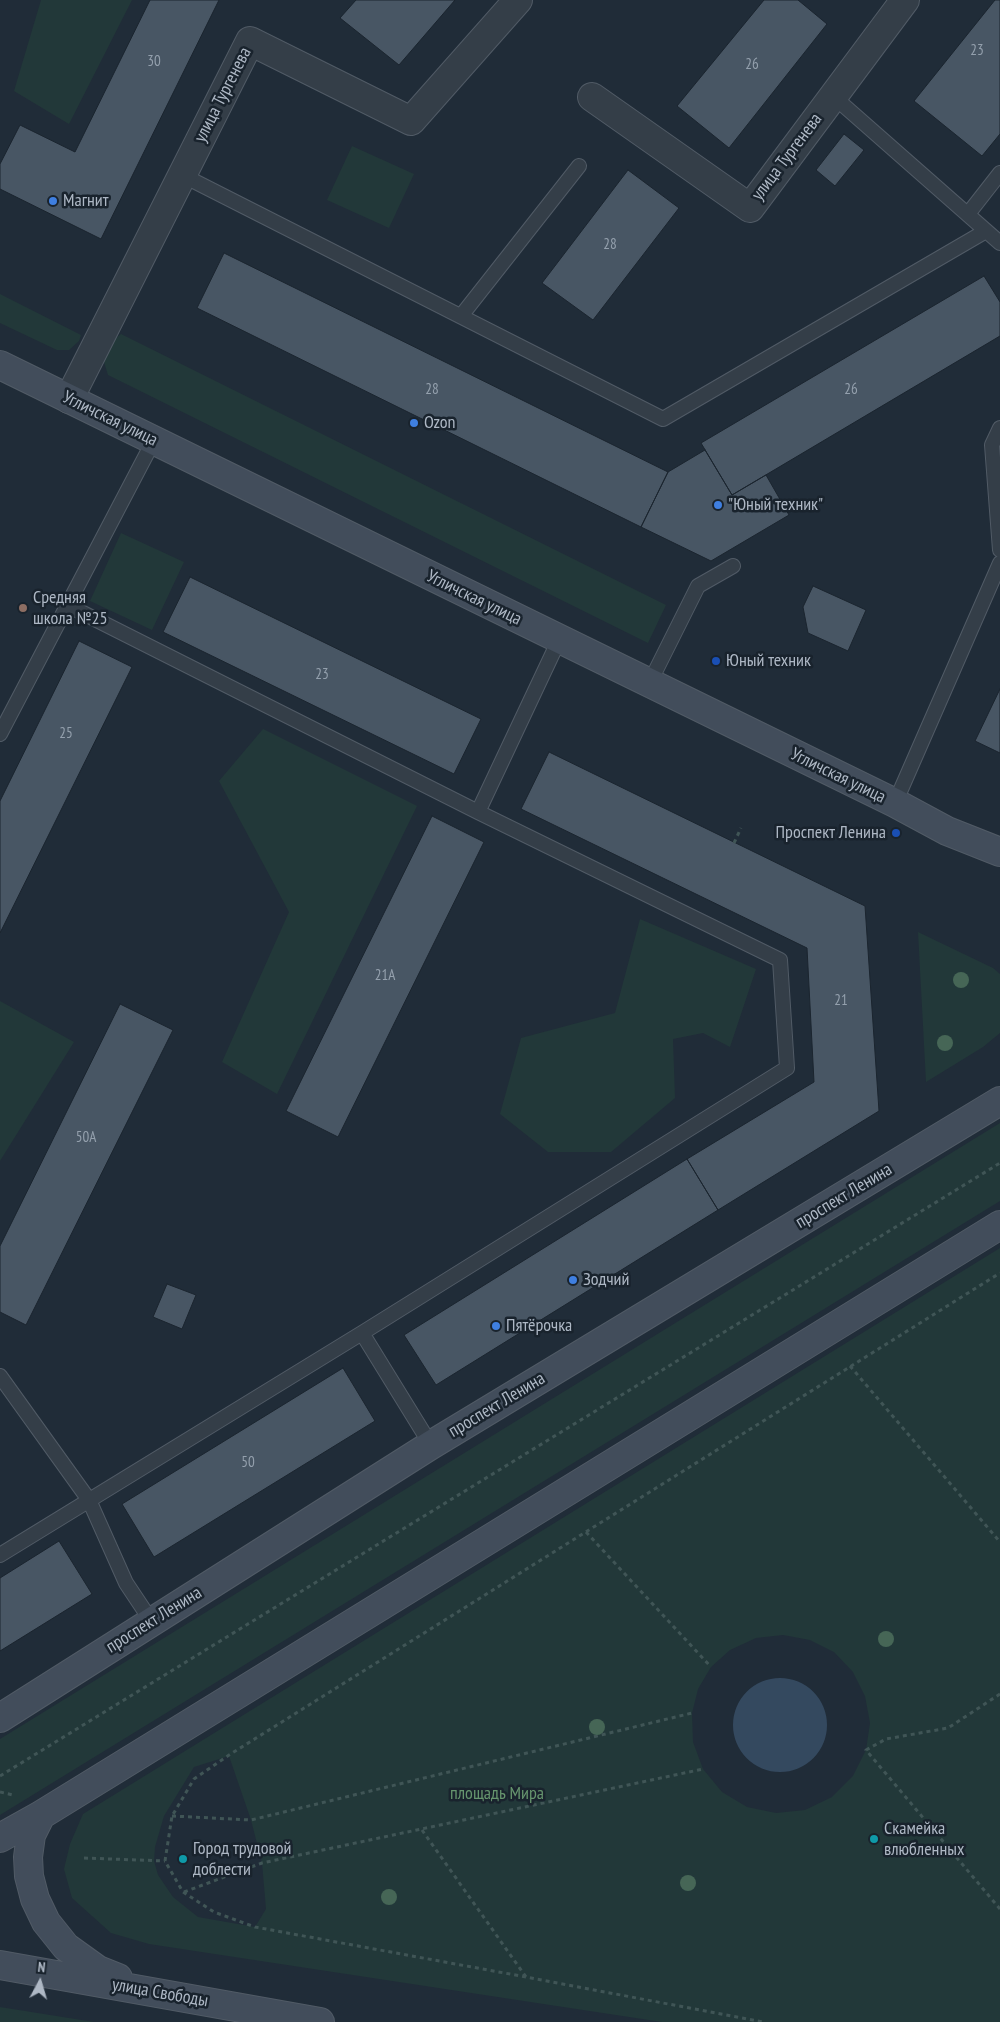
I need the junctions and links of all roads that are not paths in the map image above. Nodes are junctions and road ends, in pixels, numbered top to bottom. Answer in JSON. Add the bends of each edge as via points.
{"nodes":[{"id":1,"x":518,"y":0,"type":"edge"},
{"id":2,"x":905,"y":0,"type":"edge"},
{"id":3,"x":833,"y":96,"type":"junction"},
{"id":4,"x":592,"y":97,"type":"dead end"},
{"id":5,"x":579,"y":166,"type":"dead end"},
{"id":6,"x":1000,"y":173,"type":"edge"},
{"id":7,"x":182,"y":175,"type":"junction"},
{"id":8,"x":968,"y":214,"type":"junction"},
{"id":9,"x":986,"y":231,"type":"junction"},
{"id":10,"x":1000,"y":243,"type":"edge"},
{"id":11,"x":461,"y":316,"type":"junction"},
{"id":12,"x":0,"y":365,"type":"edge"},
{"id":13,"x":69,"y":398,"type":"junction"},
{"id":14,"x":1000,"y":428,"type":"edge"},
{"id":15,"x":154,"y":440,"type":"junction"},
{"id":16,"x":1000,"y":550,"type":"edge"},
{"id":17,"x":1000,"y":563,"type":"edge"},
{"id":18,"x":733,"y":566,"type":"dead end"},
{"id":19,"x":67,"y":605,"type":"junction"},
{"id":20,"x":559,"y":640,"type":"junction"},
{"id":21,"x":649,"y":684,"type":"junction"},
{"id":22,"x":0,"y":734,"type":"edge"},
{"id":23,"x":895,"y":803,"type":"junction"},
{"id":24,"x":478,"y":812,"type":"junction"},
{"id":25,"x":947,"y":831,"type":"junction"},
{"id":26,"x":1000,"y":852,"type":"edge"},
{"id":27,"x":1000,"y":869,"type":"edge"},
{"id":28,"x":1000,"y":1101,"type":"edge"},
{"id":29,"x":1000,"y":1224,"type":"edge"},
{"id":30,"x":362,"y":1333,"type":"junction"},
{"id":31,"x":0,"y":1376,"type":"edge"},
{"id":32,"x":431,"y":1445,"type":"junction"},
{"id":33,"x":89,"y":1500,"type":"junction"},
{"id":34,"x":0,"y":1555,"type":"edge"},
{"id":35,"x":152,"y":1622,"type":"junction"},
{"id":36,"x":0,"y":1718,"type":"edge"},
{"id":37,"x":42,"y":1815,"type":"junction"},
{"id":38,"x":0,"y":1838,"type":"edge"},
{"id":39,"x":0,"y":1965,"type":"edge"},
{"id":40,"x":151,"y":1992,"type":"junction"},
{"id":41,"x":320,"y":2022,"type":"edge"}],
"edges":[{"from":1,"to":7,"type":"street","name":"улица Тургенева","via":[[411,121],[250,41]]},
{"from":2,"to":3,"type":"street","name":"улица Тургенева"},
{"from":3,"to":4,"type":"street","name":"улица Тургенева","via":[[750,208]]},
{"from":3,"to":8,"type":"lane"},
{"from":5,"to":11,"type":"lane"},
{"from":6,"to":8,"type":"lane"},
{"from":7,"to":11,"type":"lane"},
{"from":7,"to":13,"type":"street","name":"улица Тургенева"},
{"from":8,"to":9,"type":"lane"},
{"from":9,"to":10,"type":"lane"},
{"from":9,"to":11,"type":"lane","via":[[663,419]]},
{"from":12,"to":13,"type":"main road","name":"Угличская улица"},
{"from":13,"to":15,"type":"main road","name":"Угличская улица"},
{"from":14,"to":16,"type":"lane","via":[[992,445]]},
{"from":15,"to":19,"type":"lane"},
{"from":15,"to":20,"type":"main road","name":"Угличская улица"},
{"from":17,"to":23,"type":"lane"},
{"from":18,"to":21,"type":"lane","via":[[698,586]]},
{"from":19,"to":22,"type":"lane"},
{"from":19,"to":24,"type":"lane"},
{"from":20,"to":21,"type":"main road","name":"Угличская улица"},
{"from":20,"to":24,"type":"lane"},
{"from":21,"to":23,"type":"main road","name":"Угличская улица"},
{"from":23,"to":25,"type":"main road","name":"Угличская улица"},
{"from":24,"to":30,"type":"lane","via":[[780,960],[786,1068]]},
{"from":25,"to":26,"type":"main road","name":"Угличская улица"},
{"from":25,"to":27,"type":"main road","name":"Угличская улица"},
{"from":28,"to":32,"type":"main road","name":"проспект Ленина"},
{"from":29,"to":37,"type":"main road"},
{"from":30,"to":32,"type":"lane"},
{"from":30,"to":33,"type":"lane"},
{"from":31,"to":33,"type":"lane"},
{"from":32,"to":35,"type":"main road","name":"проспект Ленина"},
{"from":33,"to":34,"type":"lane"},
{"from":33,"to":35,"type":"lane","via":[[126,1583]]},
{"from":35,"to":36,"type":"main road","name":"проспект Ленина"},
{"from":37,"to":38,"type":"main road"},
{"from":37,"to":40,"type":"main road","via":[[31,1835],[28,1857],[35,1900],[46,1922],[66,1948],[98,1970]]},
{"from":39,"to":40,"type":"main road","name":"улица Свободы"},
{"from":40,"to":41,"type":"main road","name":"улица Свободы"}]}
